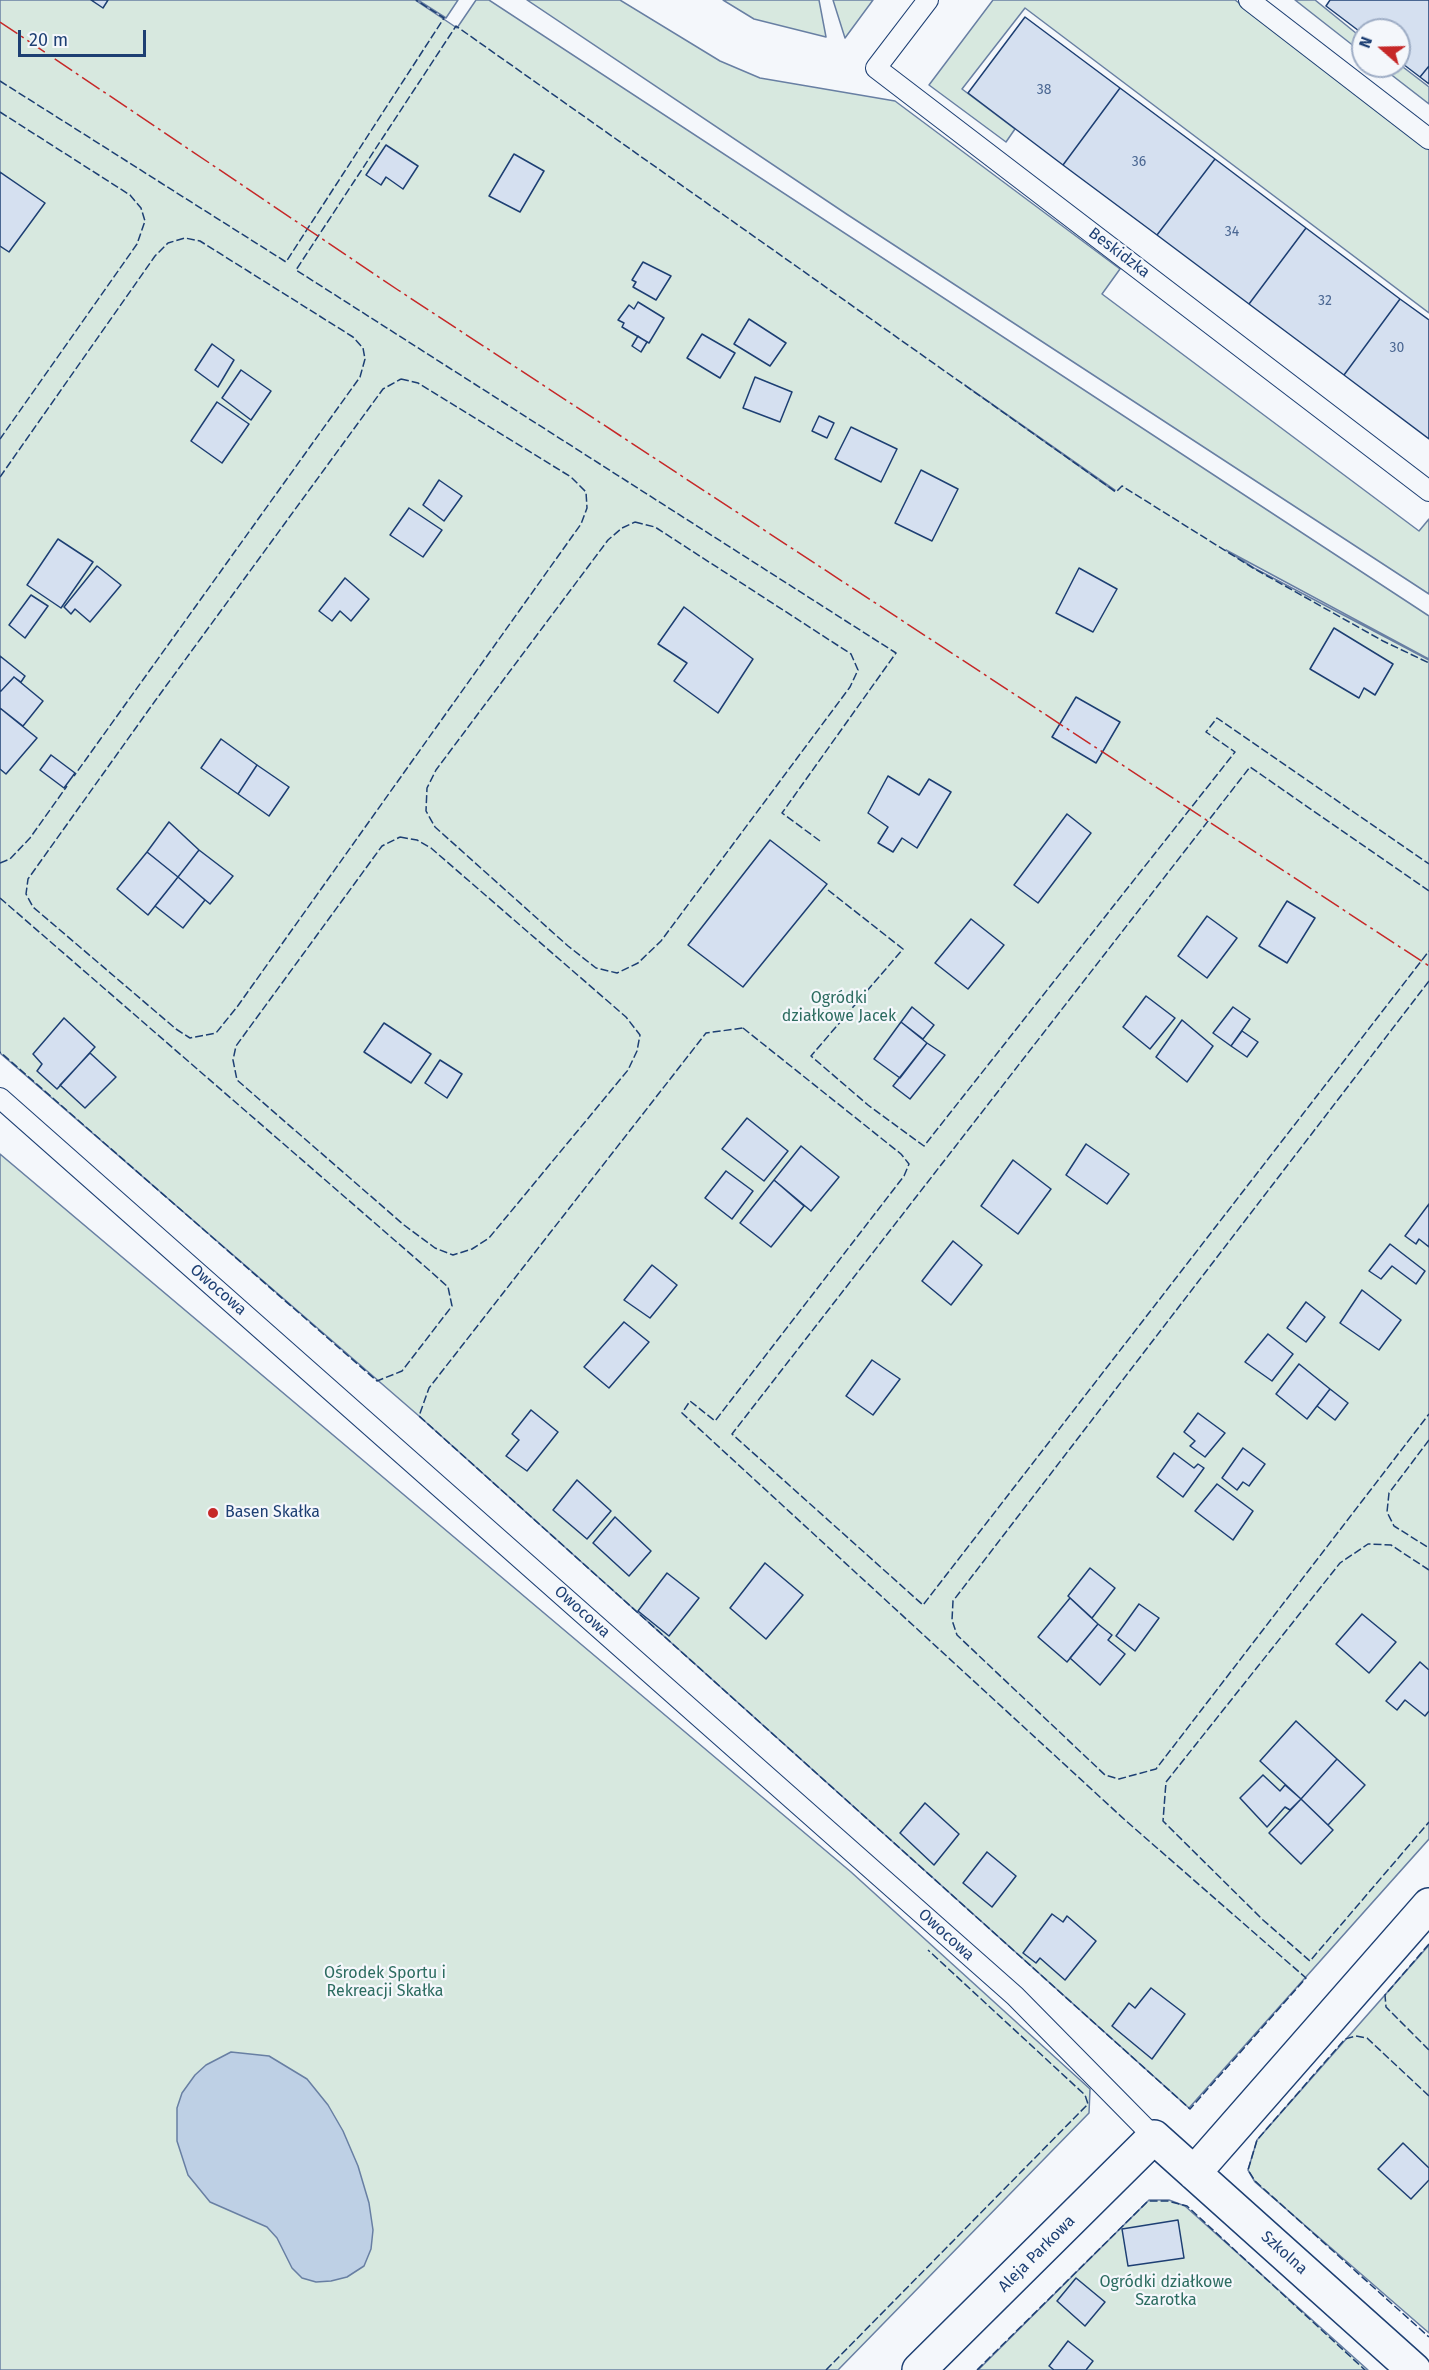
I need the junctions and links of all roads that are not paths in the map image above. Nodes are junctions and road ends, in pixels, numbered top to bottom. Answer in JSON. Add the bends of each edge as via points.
{"nodes":[{"id":1,"x":928,"y":0,"type":"edge"},
{"id":2,"x":1249,"y":0,"type":"edge"},
{"id":3,"x":1429,"y":139,"type":"edge"},
{"id":4,"x":1429,"y":491,"type":"edge"},
{"id":5,"x":0,"y":1098,"type":"edge"},
{"id":6,"x":1429,"y":1905,"type":"edge"},
{"id":7,"x":1154,"y":2137,"type":"junction"},
{"id":8,"x":1194,"y":2173,"type":"junction"},
{"id":9,"x":919,"y":2370,"type":"edge"},
{"id":10,"x":1414,"y":2370,"type":"edge"}],
"edges":[{"from":1,"to":4,"type":"lane","name":"Beskidzka","via":[[876,68]]},
{"from":2,"to":3,"type":"lane"},
{"from":5,"to":7,"type":"lane","name":"Owocowa","via":[[1015,1996]]},
{"from":6,"to":8,"type":"street"},
{"from":7,"to":8,"type":"street","name":"Szkolna"},
{"from":7,"to":9,"type":"street","name":"Aleja Parkowa"},
{"from":8,"to":10,"type":"street","name":"Szkolna"}]}
